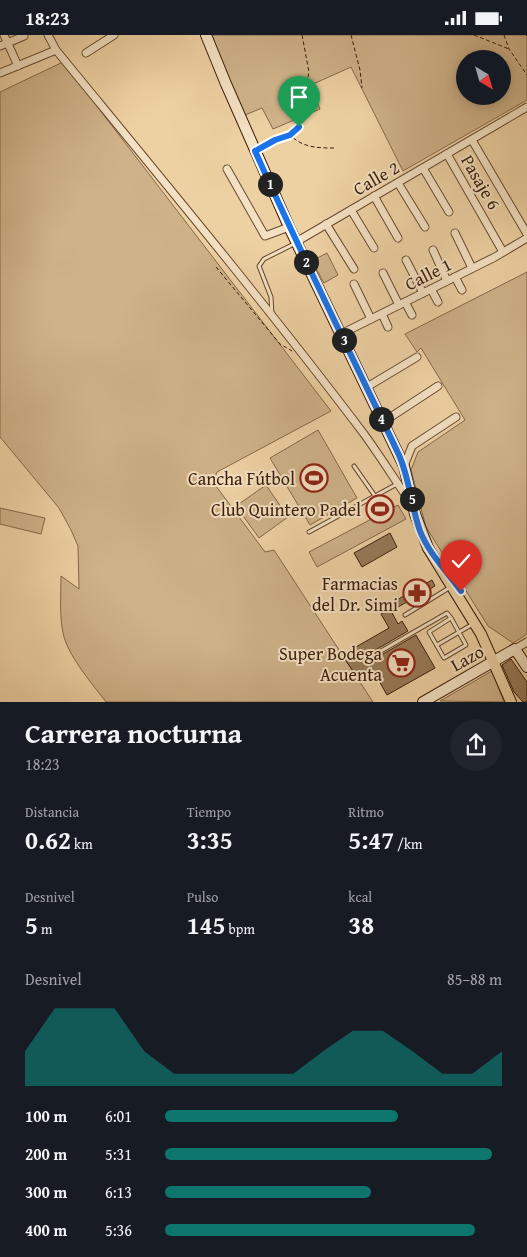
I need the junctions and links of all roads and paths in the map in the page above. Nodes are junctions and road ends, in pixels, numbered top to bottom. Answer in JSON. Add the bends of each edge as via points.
{"nodes":[{"id":1,"x":4,"y":35,"type":"edge"},
{"id":2,"x":24,"y":35,"type":"edge"},
{"id":3,"x":48,"y":35,"type":"edge"},
{"id":4,"x":114,"y":35,"type":"edge"},
{"id":5,"x":206,"y":35,"type":"edge"},
{"id":6,"x":302,"y":35,"type":"edge"},
{"id":7,"x":351,"y":35,"type":"edge"},
{"id":8,"x":474,"y":35,"type":"edge"},
{"id":9,"x":504,"y":35,"type":"edge"},
{"id":10,"x":8,"y":43,"type":"junction"},
{"id":11,"x":0,"y":46,"type":"edge"},
{"id":12,"x":509,"y":49,"type":"junction"},
{"id":13,"x":56,"y":50,"type":"junction"},
{"id":14,"x":86,"y":53,"type":"dead end"},
{"id":15,"x":18,"y":66,"type":"junction"},
{"id":16,"x":0,"y":73,"type":"edge"},
{"id":17,"x":527,"y":75,"type":"edge"},
{"id":18,"x":362,"y":88,"type":"dead end"},
{"id":19,"x":527,"y":107,"type":"edge"},
{"id":20,"x":290,"y":135,"type":"junction"},
{"id":21,"x":472,"y":140,"type":"junction"},
{"id":22,"x":335,"y":148,"type":"dead end"},
{"id":23,"x":255,"y":151,"type":"junction"},
{"id":24,"x":447,"y":154,"type":"junction"},
{"id":25,"x":423,"y":168,"type":"junction"},
{"id":26,"x":227,"y":169,"type":"dead end"},
{"id":27,"x":398,"y":183,"type":"junction"},
{"id":28,"x":374,"y":196,"type":"junction"},
{"id":29,"x":351,"y":210,"type":"junction"},
{"id":30,"x":449,"y":212,"type":"dead end"},
{"id":31,"x":326,"y":224,"type":"junction"},
{"id":32,"x":289,"y":227,"type":"junction"},
{"id":33,"x":425,"y":227,"type":"dead end"},
{"id":34,"x":455,"y":233,"type":"dead end"},
{"id":35,"x":527,"y":234,"type":"edge"},
{"id":36,"x":398,"y":238,"type":"dead end"},
{"id":37,"x":527,"y":238,"type":"edge"},
{"id":38,"x":296,"y":242,"type":"junction"},
{"id":39,"x":374,"y":248,"type":"dead end"},
{"id":40,"x":433,"y":250,"type":"dead end"},
{"id":41,"x":503,"y":251,"type":"junction"},
{"id":42,"x":406,"y":260,"type":"dead end"},
{"id":43,"x":216,"y":267,"type":"dead end"},
{"id":44,"x":472,"y":268,"type":"junction"},
{"id":45,"x":354,"y":269,"type":"dead end"},
{"id":46,"x":383,"y":273,"type":"dead end"},
{"id":47,"x":455,"y":277,"type":"junction"},
{"id":48,"x":447,"y":281,"type":"junction"},
{"id":49,"x":354,"y":284,"type":"dead end"},
{"id":50,"x":431,"y":289,"type":"junction"},
{"id":51,"x":462,"y":290,"type":"dead end"},
{"id":52,"x":423,"y":293,"type":"junction"},
{"id":53,"x":438,"y":302,"type":"dead end"},
{"id":54,"x":402,"y":304,"type":"junction"},
{"id":55,"x":382,"y":314,"type":"junction"},
{"id":56,"x":272,"y":315,"type":"junction"},
{"id":57,"x":412,"y":315,"type":"dead end"},
{"id":58,"x":371,"y":319,"type":"junction"},
{"id":59,"x":388,"y":327,"type":"dead end"},
{"id":60,"x":341,"y":334,"type":"junction"},
{"id":61,"x":296,"y":355,"type":"dead end"},
{"id":62,"x":417,"y":357,"type":"dead end"},
{"id":63,"x":438,"y":386,"type":"dead end"},
{"id":64,"x":367,"y":387,"type":"junction"},
{"id":65,"x":456,"y":417,"type":"dead end"},
{"id":66,"x":383,"y":422,"type":"junction"},
{"id":67,"x":354,"y":466,"type":"dead end"},
{"id":68,"x":404,"y":466,"type":"junction"},
{"id":69,"x":398,"y":483,"type":"junction"},
{"id":70,"x":375,"y":496,"type":"junction"},
{"id":71,"x":412,"y":505,"type":"junction"},
{"id":72,"x":309,"y":532,"type":"dead end"},
{"id":73,"x":428,"y":548,"type":"junction"},
{"id":74,"x":452,"y":586,"type":"junction"},
{"id":75,"x":405,"y":615,"type":"dead end"},
{"id":76,"x":451,"y":619,"type":"junction"},
{"id":77,"x":475,"y":623,"type":"junction"},
{"id":78,"x":486,"y":629,"type":"junction"},
{"id":79,"x":459,"y":632,"type":"junction"},
{"id":80,"x":527,"y":642,"type":"edge"},
{"id":81,"x":437,"y":645,"type":"junction"},
{"id":82,"x":514,"y":649,"type":"junction"},
{"id":83,"x":374,"y":655,"type":"dead end"},
{"id":84,"x":494,"y":662,"type":"junction"},
{"id":85,"x":527,"y":667,"type":"edge"},
{"id":86,"x":423,"y":702,"type":"edge"},
{"id":87,"x":511,"y":702,"type":"edge"}],
"edges":[{"from":1,"to":10,"type":"street"},
{"from":2,"to":10,"type":"street"},
{"from":3,"to":13,"type":"street"},
{"from":4,"to":14,"type":"street"},
{"from":5,"to":23,"type":"main road"},
{"from":6,"to":20,"type":"path","via":[[309,72],[307,82],[296,90],[295,97],[302,124]]},
{"from":7,"to":18,"type":"path"},
{"from":8,"to":12,"type":"path"},
{"from":9,"to":12,"type":"path"},
{"from":10,"to":11,"type":"street"},
{"from":10,"to":15,"type":"street"},
{"from":12,"to":17,"type":"path"},
{"from":13,"to":15,"type":"street"},
{"from":13,"to":56,"type":"street"},
{"from":15,"to":16,"type":"street"},
{"from":19,"to":21,"type":"street","name":"Calle 2"},
{"from":20,"to":22,"type":"path","via":[[313,148]]},
{"from":20,"to":23,"type":"path"},
{"from":21,"to":24,"type":"street","name":"Calle 2"},
{"from":21,"to":35,"type":"street"},
{"from":23,"to":32,"type":"main road"},
{"from":24,"to":25,"type":"street","name":"Calle 2"},
{"from":24,"to":41,"type":"street","name":"Pasaje 6"},
{"from":25,"to":27,"type":"street","name":"Calle 2"},
{"from":25,"to":30,"type":"street"},
{"from":26,"to":32,"type":"street","via":[[265,237]]},
{"from":27,"to":28,"type":"street","name":"Calle 2"},
{"from":27,"to":33,"type":"street"},
{"from":28,"to":29,"type":"street","name":"Calle 2"},
{"from":28,"to":36,"type":"street"},
{"from":29,"to":31,"type":"street","name":"Calle 2"},
{"from":29,"to":39,"type":"street"},
{"from":31,"to":38,"type":"street","name":"Calle 2"},
{"from":31,"to":45,"type":"street"},
{"from":32,"to":38,"type":"main road"},
{"from":34,"to":44,"type":"street"},
{"from":37,"to":41,"type":"street","name":"Calle 1"},
{"from":38,"to":56,"type":"lane","via":[[258,266],[272,297]]},
{"from":38,"to":60,"type":"main road"},
{"from":40,"to":48,"type":"street"},
{"from":41,"to":44,"type":"street","name":"Calle 1"},
{"from":42,"to":52,"type":"street"},
{"from":43,"to":61,"type":"path","via":[[280,344]]},
{"from":44,"to":47,"type":"street","name":"Calle 1"},
{"from":46,"to":54,"type":"street"},
{"from":47,"to":48,"type":"street","name":"Calle 1"},
{"from":47,"to":51,"type":"street"},
{"from":48,"to":50,"type":"street","name":"Calle 1"},
{"from":49,"to":58,"type":"street"},
{"from":50,"to":52,"type":"street","name":"Calle 1"},
{"from":50,"to":53,"type":"street"},
{"from":52,"to":54,"type":"street","name":"Calle 1"},
{"from":54,"to":55,"type":"street","name":"Calle 1"},
{"from":54,"to":57,"type":"street"},
{"from":55,"to":58,"type":"street","name":"Calle 1"},
{"from":55,"to":59,"type":"street"},
{"from":56,"to":69,"type":"street"},
{"from":58,"to":60,"type":"street","name":"Calle 1"},
{"from":60,"to":64,"type":"main road"},
{"from":62,"to":64,"type":"street"},
{"from":63,"to":66,"type":"street"},
{"from":64,"to":66,"type":"main road"},
{"from":65,"to":68,"type":"street","via":[[412,445]]},
{"from":66,"to":68,"type":"main road"},
{"from":67,"to":70,"type":"lane"},
{"from":68,"to":71,"type":"main road"},
{"from":69,"to":70,"type":"lane"},
{"from":69,"to":71,"type":"street"},
{"from":70,"to":72,"type":"lane"},
{"from":71,"to":73,"type":"main road"},
{"from":73,"to":74,"type":"main road"},
{"from":73,"to":78,"type":"main road"},
{"from":74,"to":75,"type":"lane"},
{"from":74,"to":77,"type":"main road"},
{"from":76,"to":79,"type":"lane"},
{"from":76,"to":81,"type":"lane","via":[[429,632]]},
{"from":76,"to":83,"type":"lane","via":[[447,613]]},
{"from":77,"to":78,"type":"main road"},
{"from":77,"to":79,"type":"lane"},
{"from":77,"to":84,"type":"main road"},
{"from":78,"to":84,"type":"main road"},
{"from":79,"to":81,"type":"lane"},
{"from":79,"to":81,"type":"lane","via":[[466,645],[444,658]]},
{"from":80,"to":82,"type":"street","name":"Lazo"},
{"from":82,"to":84,"type":"main road","name":"Lazo"},
{"from":82,"to":85,"type":"main road"},
{"from":84,"to":86,"type":"main road","name":"Lazo"},
{"from":84,"to":87,"type":"main road"}]}
